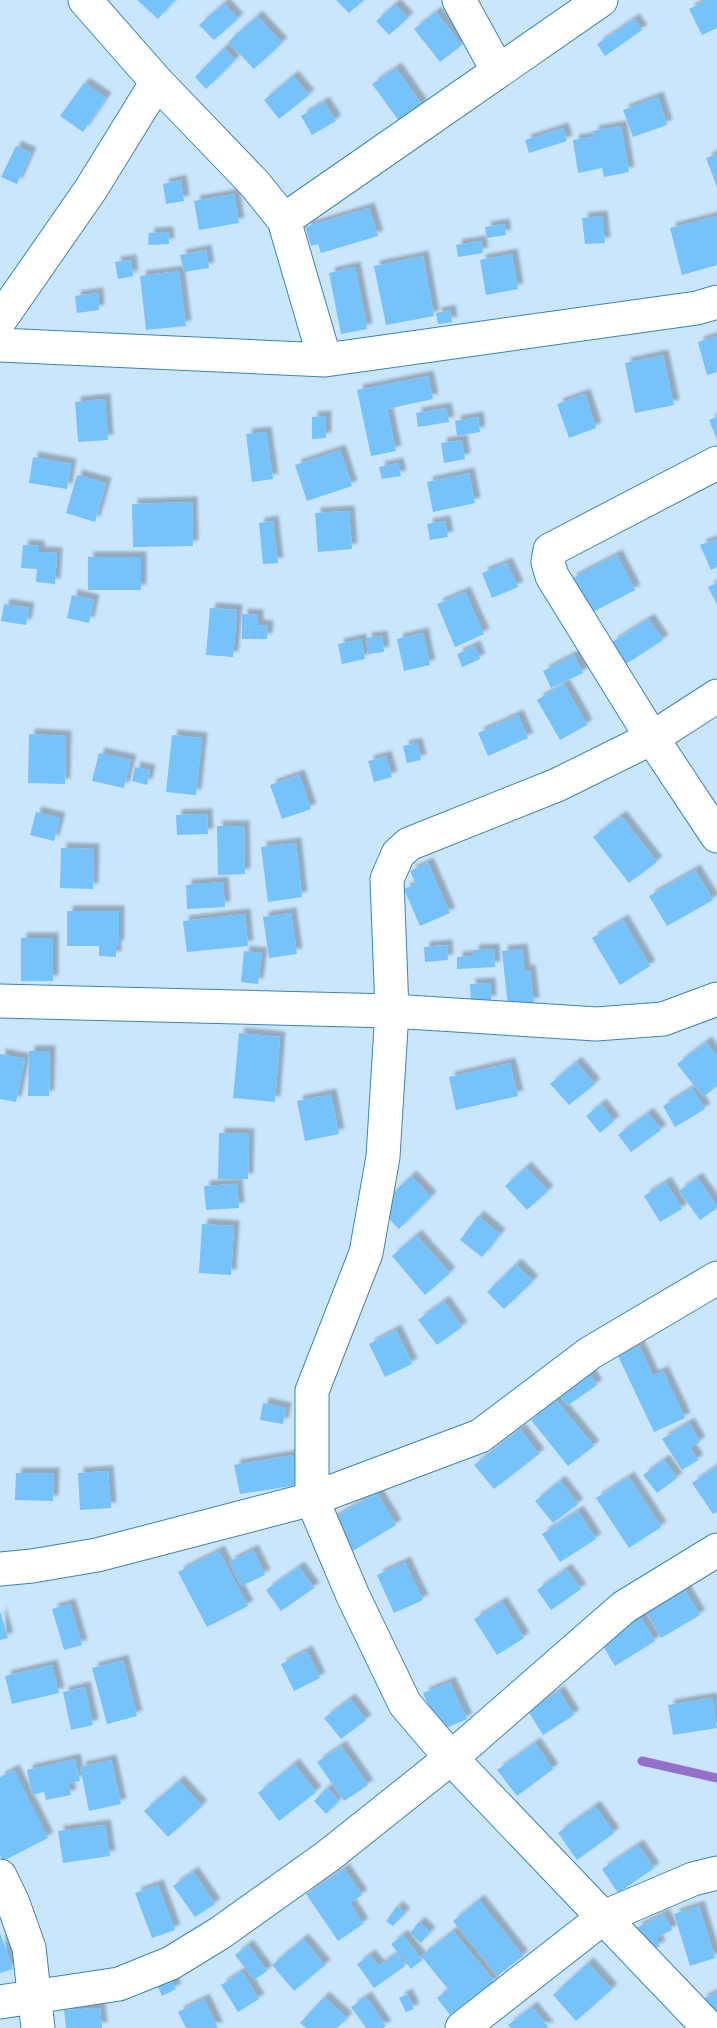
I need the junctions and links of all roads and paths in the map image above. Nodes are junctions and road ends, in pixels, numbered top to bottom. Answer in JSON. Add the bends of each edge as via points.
{"nodes":[{"id":1,"x":85,"y":0,"type":"edge"},
{"id":2,"x":459,"y":0,"type":"edge"},
{"id":3,"x":601,"y":0,"type":"edge"},
{"id":4,"x":498,"y":71,"type":"junction"},
{"id":5,"x":157,"y":82,"type":"junction"},
{"id":6,"x":284,"y":220,"type":"junction"},
{"id":7,"x":717,"y":302,"type":"edge"},
{"id":8,"x":0,"y":320,"type":"edge"},
{"id":9,"x":0,"y":345,"type":"edge"},
{"id":10,"x":325,"y":360,"type":"junction"},
{"id":11,"x":717,"y":463,"type":"edge"},
{"id":12,"x":717,"y":696,"type":"edge"},
{"id":13,"x":652,"y":738,"type":"junction"},
{"id":14,"x":717,"y":836,"type":"edge"},
{"id":15,"x":717,"y":999,"type":"edge"},
{"id":16,"x":0,"y":1001,"type":"edge"},
{"id":17,"x":392,"y":1011,"type":"junction"},
{"id":18,"x":717,"y":1278,"type":"edge"},
{"id":19,"x":312,"y":1499,"type":"junction"},
{"id":20,"x":717,"y":1550,"type":"edge"},
{"id":21,"x":0,"y":1569,"type":"edge"},
{"id":22,"x":451,"y":1758,"type":"junction"},
{"id":23,"x":717,"y":1873,"type":"edge"},
{"id":24,"x":0,"y":1876,"type":"edge"},
{"id":25,"x":604,"y":1917,"type":"junction"},
{"id":26,"x":36,"y":1996,"type":"junction"},
{"id":27,"x":0,"y":2002,"type":"edge"},
{"id":28,"x":38,"y":2028,"type":"edge"},
{"id":29,"x":462,"y":2028,"type":"edge"},
{"id":30,"x":709,"y":2028,"type":"edge"}],
"edges":[{"from":1,"to":5,"type":"street"},
{"from":2,"to":4,"type":"street"},
{"from":3,"to":4,"type":"street"},
{"from":4,"to":6,"type":"street"},
{"from":5,"to":6,"type":"street"},
{"from":5,"to":8,"type":"street","via":[[91,189]]},
{"from":6,"to":10,"type":"street"},
{"from":7,"to":10,"type":"street","via":[[697,308]]},
{"from":9,"to":10,"type":"street"},
{"from":11,"to":13,"type":"street","via":[[550,550],[552,576]]},
{"from":12,"to":13,"type":"street"},
{"from":13,"to":14,"type":"street"},
{"from":13,"to":17,"type":"street","via":[[557,785],[409,844],[398,854],[387,879]]},
{"from":15,"to":17,"type":"street","via":[[663,1020],[596,1024]]},
{"from":16,"to":17,"type":"street"},
{"from":17,"to":19,"type":"street","via":[[383,1158],[366,1253],[312,1391]]},
{"from":18,"to":19,"type":"street","via":[[590,1353],[480,1436]]},
{"from":19,"to":21,"type":"street","via":[[97,1555]]},
{"from":19,"to":22,"type":"street","via":[[405,1704]]},
{"from":20,"to":22,"type":"street","via":[[624,1607]]},
{"from":22,"to":25,"type":"street"},
{"from":22,"to":26,"type":"street","via":[[328,1856],[171,1963],[119,1984]]},
{"from":23,"to":25,"type":"street","via":[[693,1879]]},
{"from":24,"to":26,"type":"street","via":[[29,1948]]},
{"from":25,"to":29,"type":"street"},
{"from":25,"to":30,"type":"street"},
{"from":26,"to":27,"type":"street"},
{"from":26,"to":28,"type":"street"}]}
